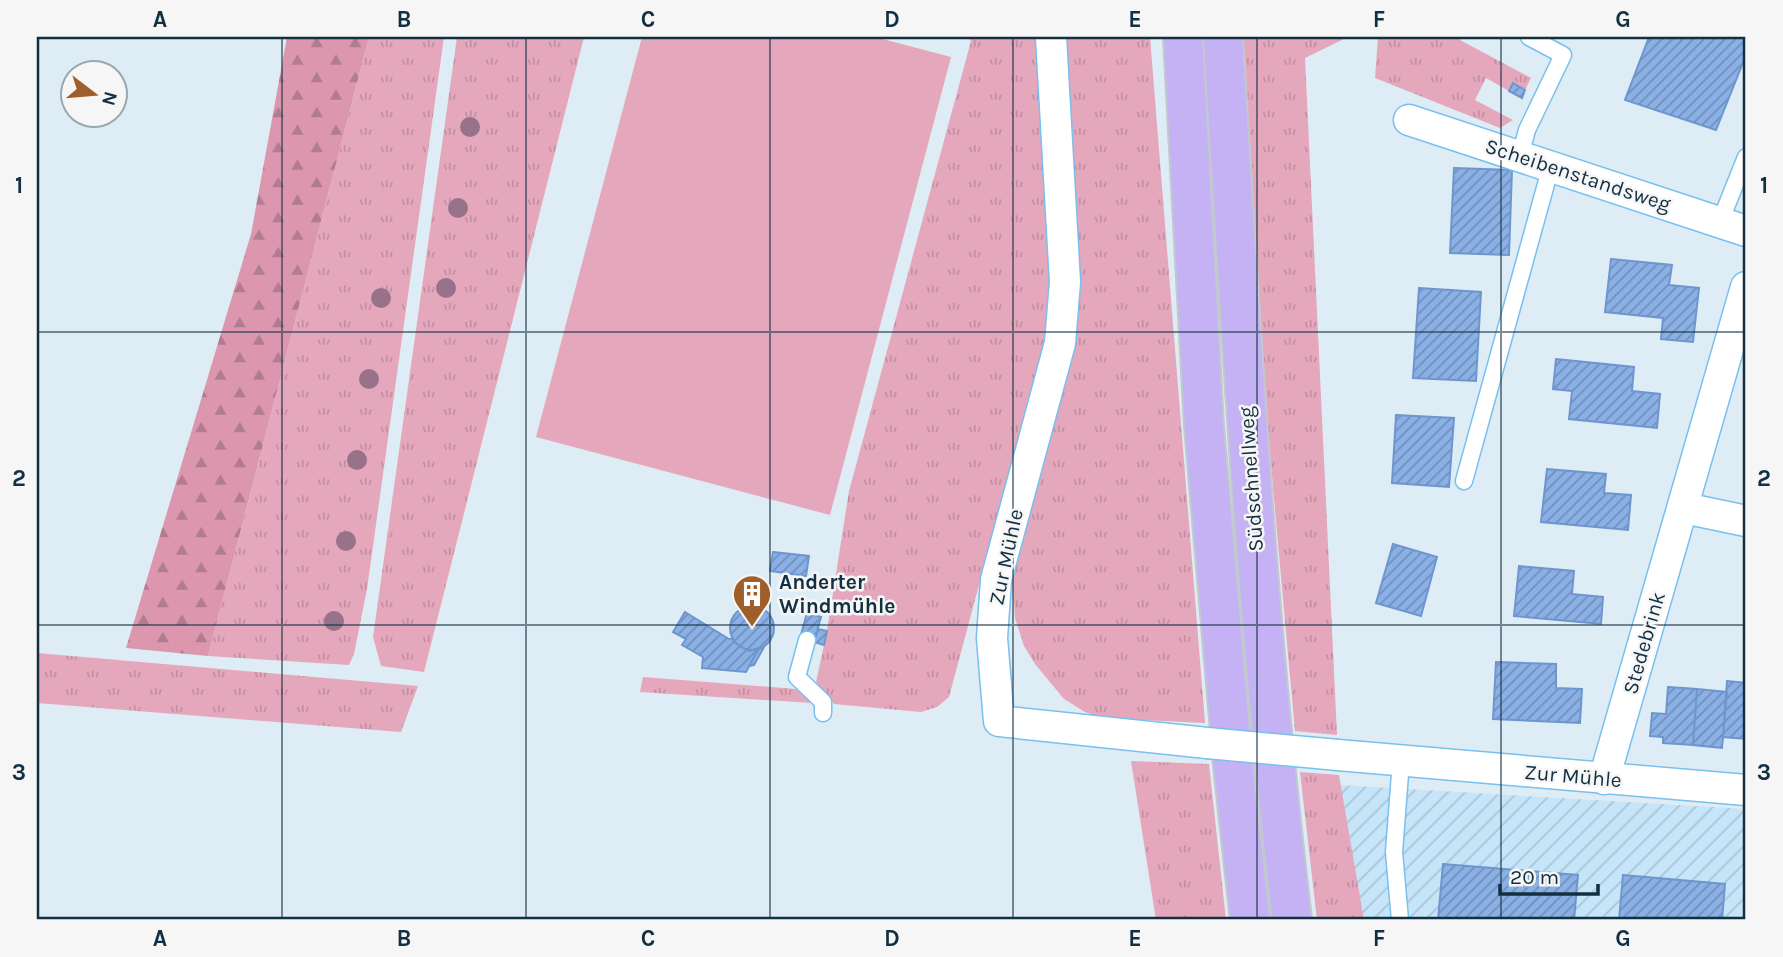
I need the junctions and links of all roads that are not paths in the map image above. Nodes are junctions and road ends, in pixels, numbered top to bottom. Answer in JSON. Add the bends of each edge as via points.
{"nodes":[{"id":1,"x":1051,"y":37,"type":"edge"},
{"id":2,"x":1183,"y":37,"type":"edge"},
{"id":3,"x":1223,"y":37,"type":"edge"},
{"id":4,"x":1529,"y":37,"type":"edge"},
{"id":5,"x":1409,"y":120,"type":"dead end"},
{"id":6,"x":1520,"y":156,"type":"junction"},
{"id":7,"x":1746,"y":157,"type":"edge"},
{"id":8,"x":1551,"y":166,"type":"junction"},
{"id":9,"x":1733,"y":226,"type":"edge"},
{"id":10,"x":1746,"y":286,"type":"edge"},
{"id":11,"x":1464,"y":481,"type":"dead end"},
{"id":12,"x":1684,"y":508,"type":"junction"},
{"id":13,"x":1746,"y":521,"type":"edge"},
{"id":14,"x":807,"y":640,"type":"dead end"},
{"id":15,"x":823,"y":713,"type":"dead end"},
{"id":16,"x":1401,"y":761,"type":"junction"},
{"id":17,"x":1604,"y":779,"type":"junction"},
{"id":18,"x":1746,"y":790,"type":"edge"},
{"id":19,"x":1250,"y":920,"type":"edge"},
{"id":20,"x":1292,"y":920,"type":"edge"},
{"id":21,"x":1400,"y":920,"type":"edge"}],
"edges":[{"from":1,"to":16,"type":"street","name":"Zur Mühle","bridge":true,"via":[[1065,282],[1060,343],[996,580],[992,638],[999,721]]},
{"from":2,"to":19,"type":"highway","name":"Südschnellweg","via":[[1204,426]]},
{"from":3,"to":20,"type":"highway","name":"Südschnellweg","via":[[1263,627]]},
{"from":4,"to":6,"type":"lane","via":[[1563,55],[1527,130]]},
{"from":5,"to":6,"type":"street","name":"Scheibenstandsweg"},
{"from":6,"to":8,"type":"street","name":"Scheibenstandsweg"},
{"from":7,"to":9,"type":"lane"},
{"from":8,"to":9,"type":"street","name":"Scheibenstandsweg"},
{"from":8,"to":11,"type":"lane"},
{"from":10,"to":12,"type":"street","name":"Stedebrink"},
{"from":12,"to":13,"type":"street"},
{"from":12,"to":17,"type":"street","name":"Stedebrink"},
{"from":14,"to":15,"type":"lane","via":[[797,677],[823,702]]},
{"from":16,"to":17,"type":"street","name":"Zur Mühle"},
{"from":16,"to":21,"type":"lane","via":[[1394,852]]},
{"from":17,"to":18,"type":"street","name":"Zur Mühle"}]}
